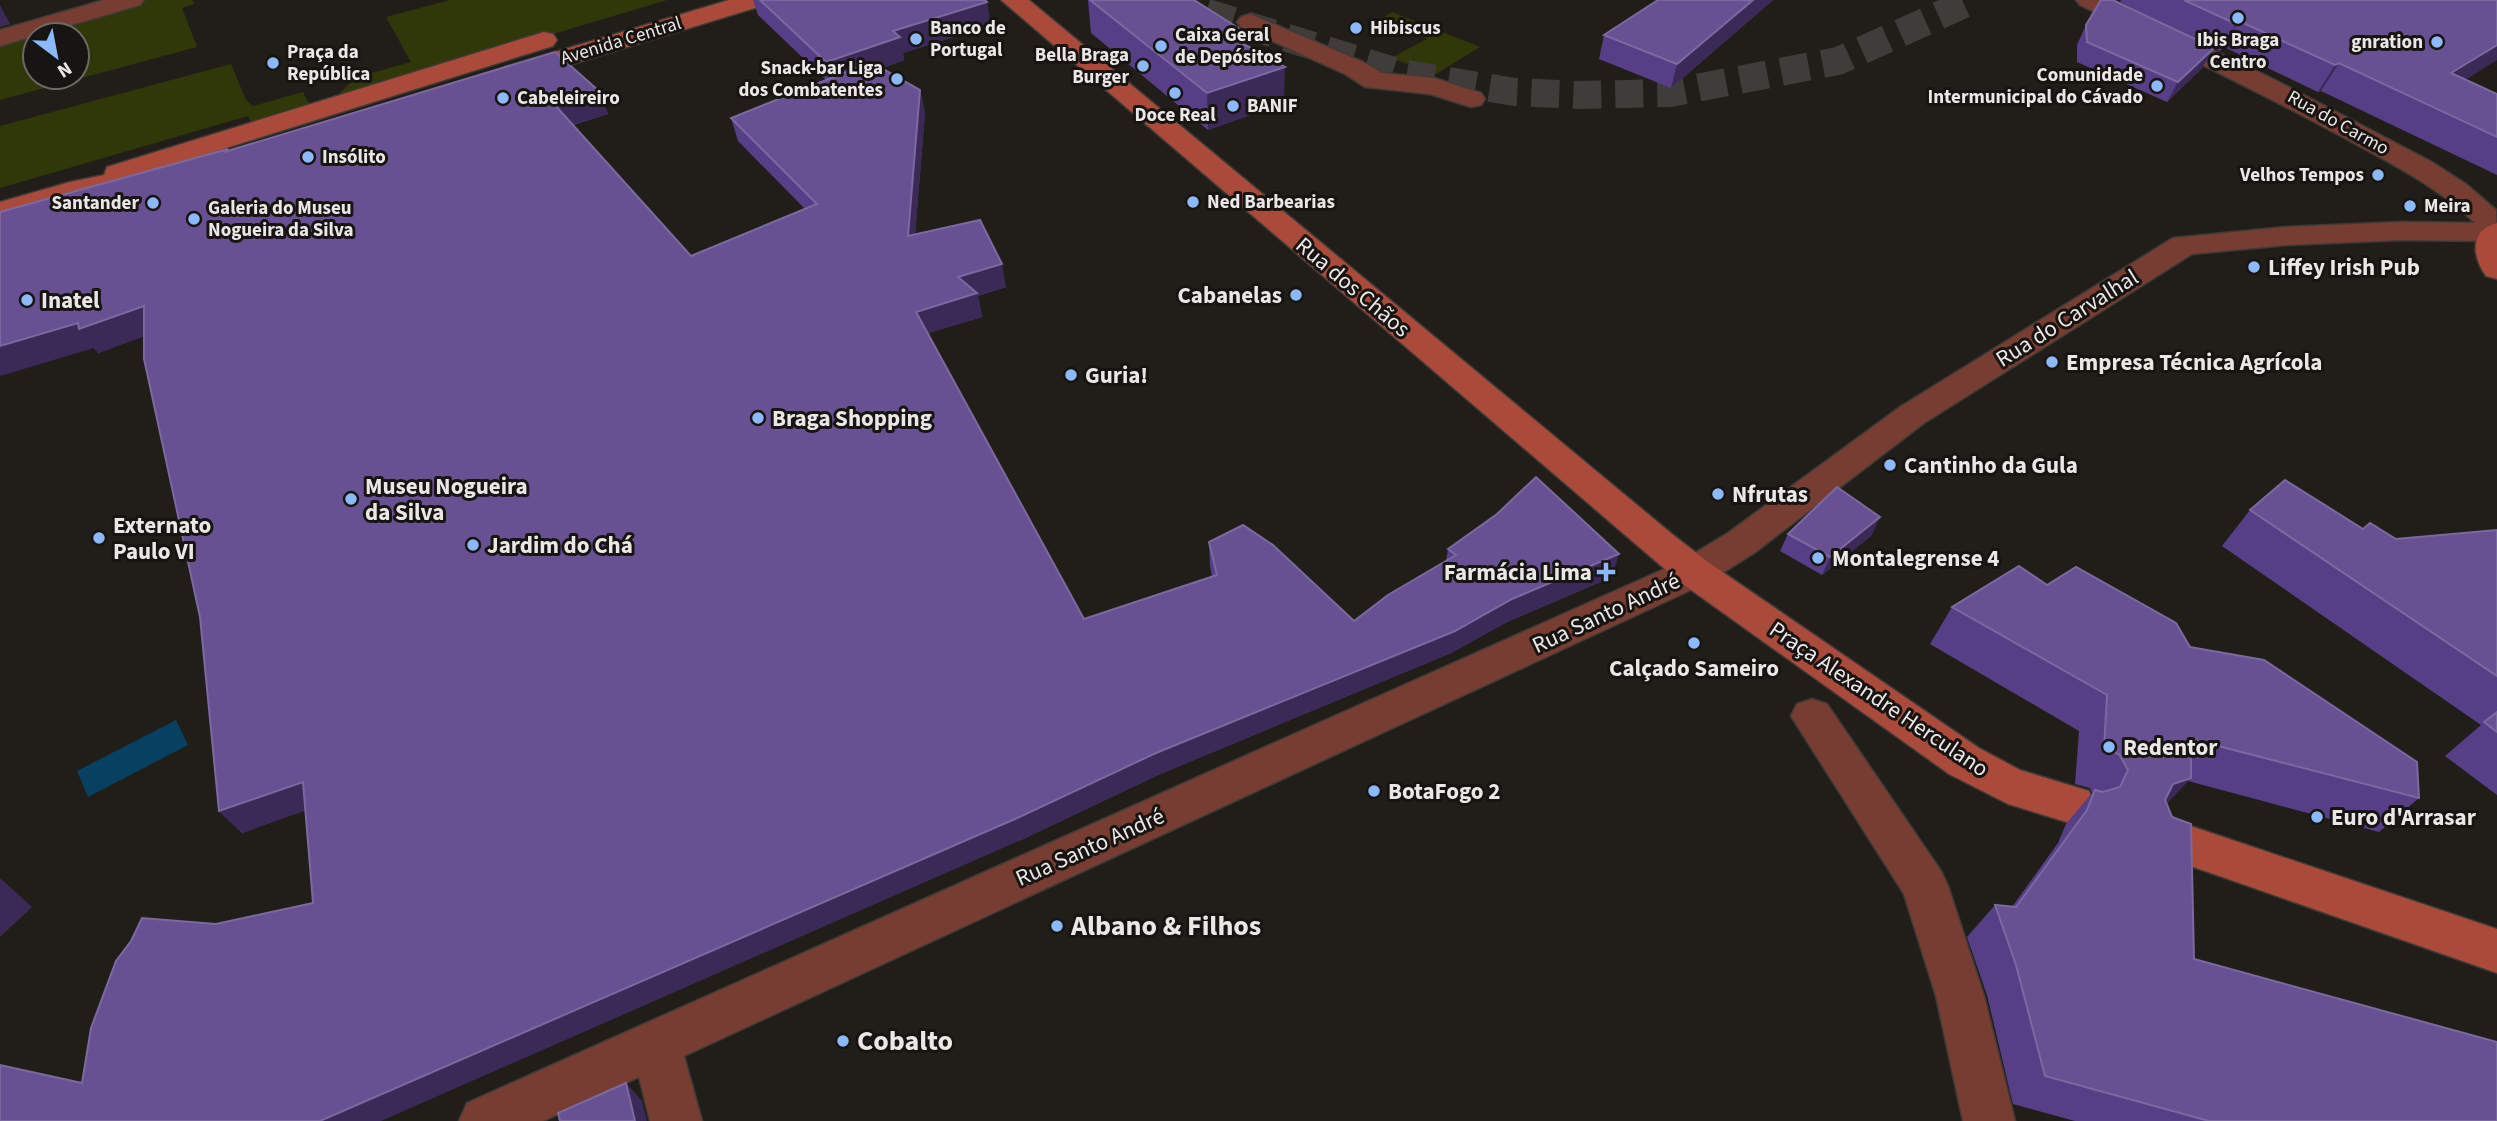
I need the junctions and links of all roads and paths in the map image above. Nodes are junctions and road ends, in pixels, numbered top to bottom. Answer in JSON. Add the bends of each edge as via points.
{"nodes":[{"id":1,"x":131,"y":0,"type":"edge"},
{"id":2,"x":677,"y":0,"type":"edge"},
{"id":3,"x":757,"y":0,"type":"edge"},
{"id":4,"x":1014,"y":0,"type":"edge"},
{"id":5,"x":2089,"y":0,"type":"edge"},
{"id":6,"x":1250,"y":22,"type":"dead end"},
{"id":7,"x":0,"y":37,"type":"edge"},
{"id":8,"x":1471,"y":99,"type":"dead end"},
{"id":9,"x":80,"y":188,"type":"junction"},
{"id":10,"x":0,"y":212,"type":"edge"},
{"id":11,"x":2497,"y":232,"type":"edge"},
{"id":12,"x":2497,"y":269,"type":"edge"},
{"id":13,"x":1694,"y":572,"type":"junction"},
{"id":14,"x":1812,"y":716,"type":"dead end"},
{"id":15,"x":2073,"y":806,"type":"dead end"},
{"id":16,"x":2158,"y":835,"type":"edge"},
{"id":17,"x":2497,"y":951,"type":"edge"},
{"id":18,"x":656,"y":1044,"type":"junction"},
{"id":19,"x":485,"y":1121,"type":"edge"},
{"id":20,"x":676,"y":1121,"type":"edge"},
{"id":21,"x":1989,"y":1121,"type":"edge"}],
"edges":[{"from":1,"to":7,"type":"street"},
{"from":2,"to":9,"type":"street","via":[[134,166]]},
{"from":3,"to":9,"type":"street","name":"Avenida Central","via":[[202,166]]},
{"from":4,"to":13,"type":"street","name":"Rua dos Chãos"},
{"from":5,"to":11,"type":"street","name":"Rua do Carmo","via":[[2281,92],[2428,173],[2487,216]]},
{"from":6,"to":8,"type":"street","via":[[1375,81],[1434,86]]},
{"from":9,"to":10,"type":"street","name":"Avenida Central"},
{"from":11,"to":12,"type":"street","via":[[2490,240],[2490,250]]},
{"from":11,"to":13,"type":"street","name":"Rua do Carvalhal","via":[[2401,230],[2184,245],[1912,415],[1741,543]]},
{"from":13,"to":15,"type":"street","name":"Praça Alexandre Herculano","via":[[1964,761],[2008,785]]},
{"from":13,"to":18,"type":"street","name":"Rua Santo André"},
{"from":14,"to":21,"type":"street","via":[[1925,886],[1960,996]]},
{"from":16,"to":17,"type":"street"},
{"from":18,"to":19,"type":"street","name":"Rua Santo André"},
{"from":18,"to":20,"type":"street"}]}
